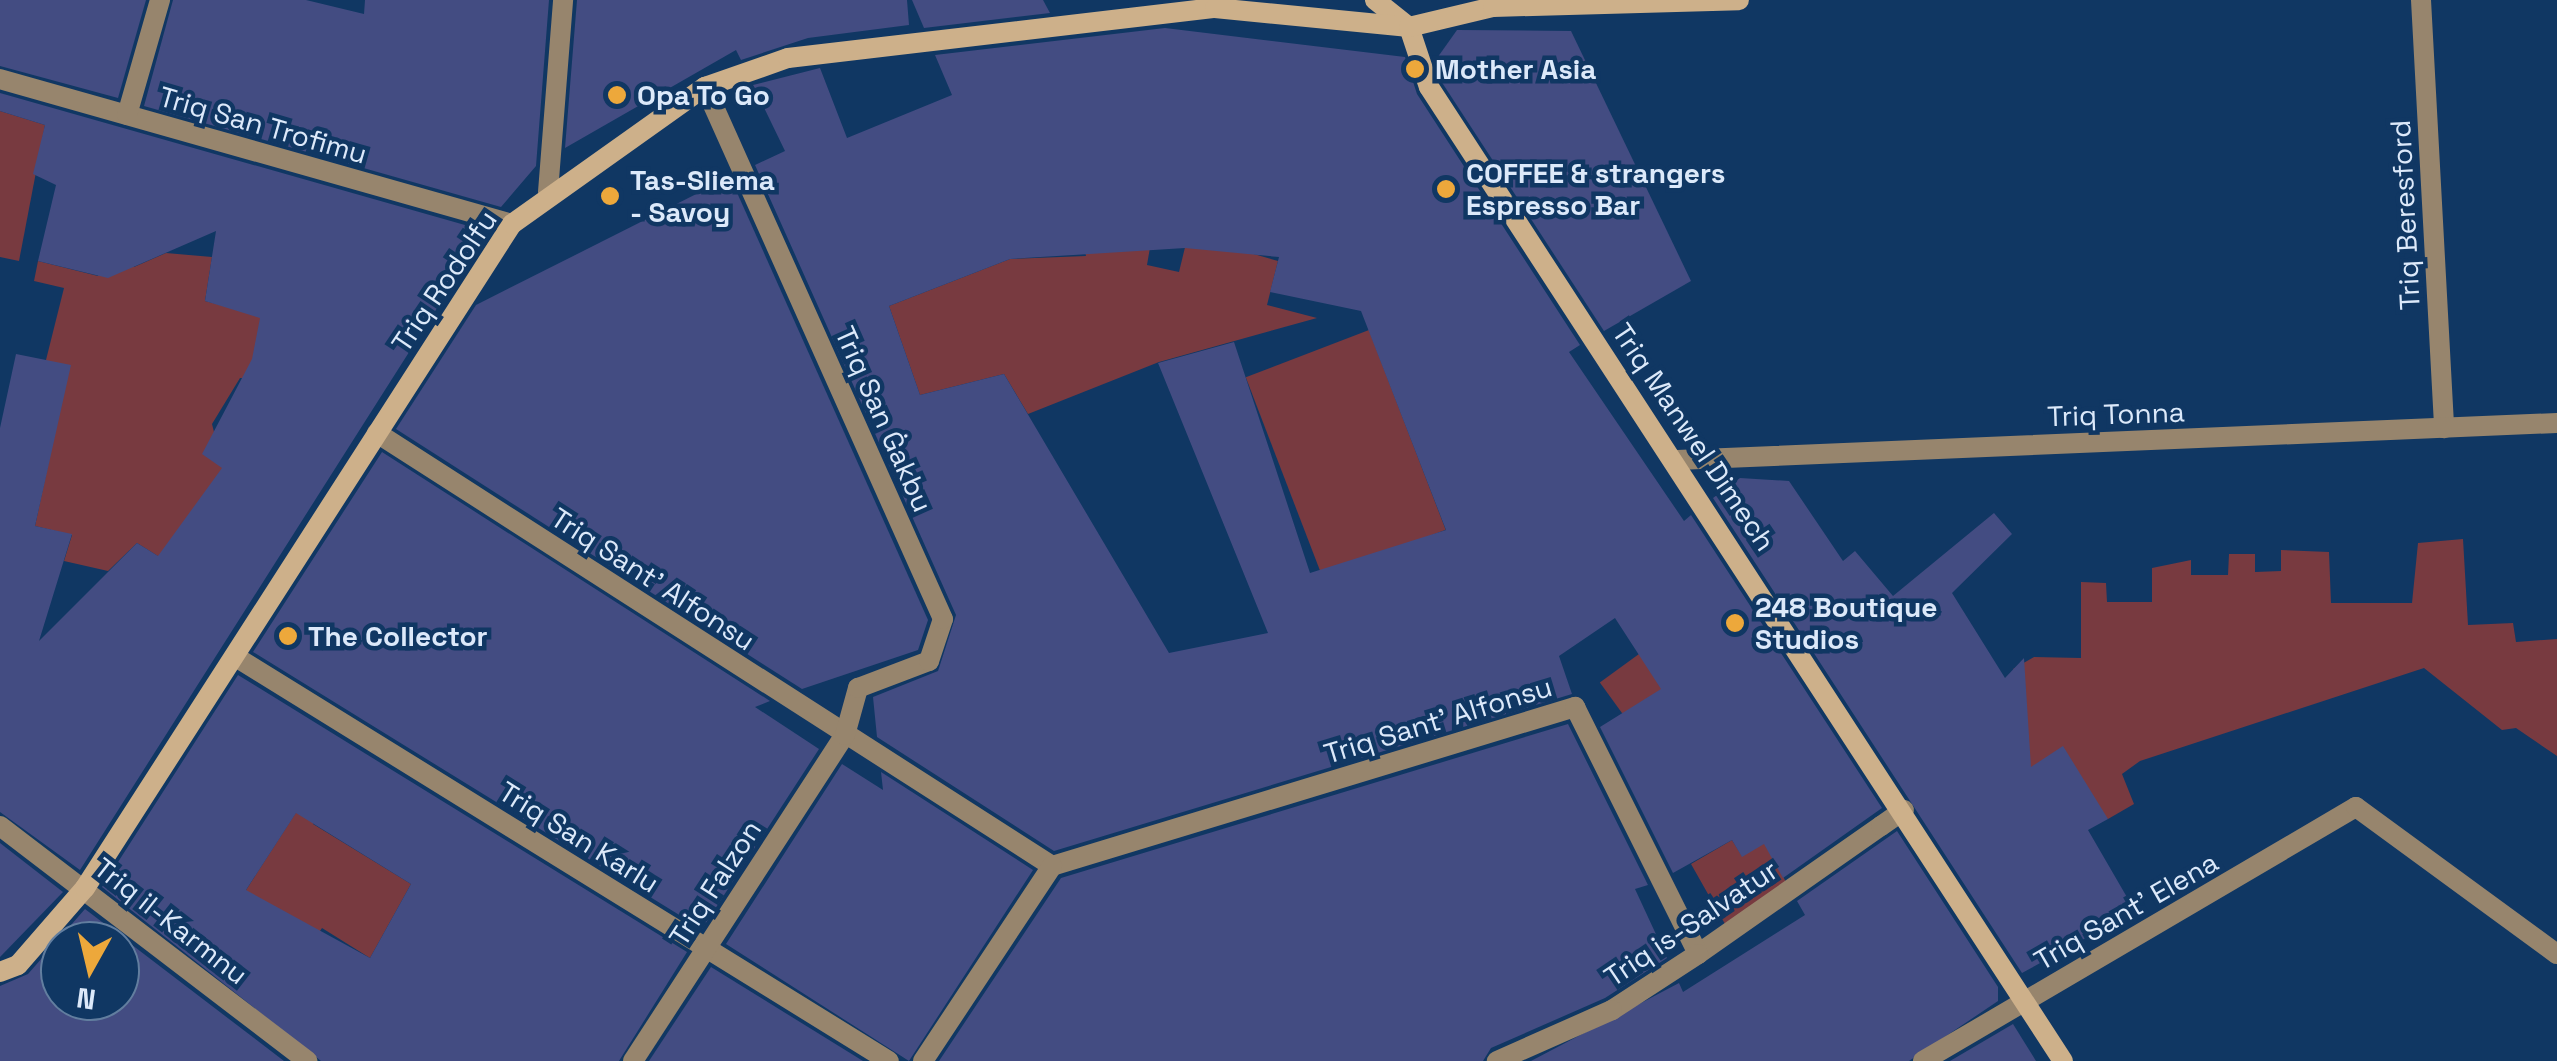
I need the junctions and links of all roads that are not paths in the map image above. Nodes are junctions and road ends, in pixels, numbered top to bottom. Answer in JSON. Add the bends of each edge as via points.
{"nodes":[{"id":1,"x":160,"y":0,"type":"edge"},
{"id":2,"x":563,"y":0,"type":"edge"},
{"id":3,"x":1375,"y":0,"type":"edge"},
{"id":4,"x":1739,"y":0,"type":"edge"},
{"id":5,"x":2421,"y":0,"type":"edge"},
{"id":6,"x":1409,"y":26,"type":"junction"},
{"id":7,"x":0,"y":79,"type":"edge"},
{"id":8,"x":705,"y":87,"type":"junction"},
{"id":9,"x":127,"y":115,"type":"junction"},
{"id":10,"x":548,"y":192,"type":"junction"},
{"id":11,"x":512,"y":224,"type":"junction"},
{"id":12,"x":2557,"y":423,"type":"edge"},
{"id":13,"x":2444,"y":428,"type":"junction"},
{"id":14,"x":377,"y":433,"type":"junction"},
{"id":15,"x":1676,"y":460,"type":"junction"},
{"id":16,"x":239,"y":659,"type":"junction"},
{"id":17,"x":845,"y":735,"type":"junction"},
{"id":18,"x":1904,"y":810,"type":"junction"},
{"id":19,"x":0,"y":826,"type":"edge"},
{"id":20,"x":1052,"y":866,"type":"junction"},
{"id":21,"x":84,"y":888,"type":"junction"},
{"id":22,"x":706,"y":948,"type":"junction"},
{"id":23,"x":1698,"y":954,"type":"junction"},
{"id":24,"x":2557,"y":954,"type":"edge"},
{"id":25,"x":0,"y":972,"type":"edge"},
{"id":26,"x":2028,"y":1000,"type":"junction"},
{"id":27,"x":307,"y":1061,"type":"edge"},
{"id":28,"x":633,"y":1061,"type":"edge"},
{"id":29,"x":890,"y":1061,"type":"edge"},
{"id":30,"x":923,"y":1061,"type":"edge"},
{"id":31,"x":1497,"y":1061,"type":"edge"},
{"id":32,"x":1922,"y":1061,"type":"edge"},
{"id":33,"x":2063,"y":1061,"type":"edge"}],
"edges":[{"from":1,"to":9,"type":"street"},
{"from":2,"to":10,"type":"street"},
{"from":3,"to":6,"type":"street"},
{"from":4,"to":6,"type":"street","name":"Triq Rodolfu","via":[[1493,7]]},
{"from":5,"to":13,"type":"street","name":"Triq Beresford"},
{"from":6,"to":8,"type":"street","name":"Triq Rodolfu","via":[[1214,8],[788,58]]},
{"from":6,"to":15,"type":"street","name":"Triq Manwel Dimech","via":[[1429,88]]},
{"from":7,"to":9,"type":"street","name":"Triq San Trofimu"},
{"from":8,"to":10,"type":"street","name":"Triq Rodolfu"},
{"from":8,"to":17,"type":"street","name":"Triq San Ġakbu","via":[[944,619],[930,662],[858,688]]},
{"from":9,"to":11,"type":"street","name":"Triq San Trofimu"},
{"from":10,"to":11,"type":"street","name":"Triq Rodolfu"},
{"from":11,"to":14,"type":"street","name":"Triq Rodolfu"},
{"from":12,"to":13,"type":"street","name":"Triq Tonna"},
{"from":13,"to":15,"type":"street","name":"Triq Tonna"},
{"from":14,"to":16,"type":"street","name":"Triq Rodolfu"},
{"from":14,"to":17,"type":"street","name":"Triq Sant' Alfonsu"},
{"from":15,"to":18,"type":"street","name":"Triq Manwel Dimech"},
{"from":16,"to":21,"type":"street","name":"Triq Rodolfu"},
{"from":16,"to":22,"type":"street","name":"Triq San Karlu"},
{"from":17,"to":20,"type":"street","name":"Triq Sant' Alfonsu"},
{"from":17,"to":22,"type":"street","name":"Triq Falzon"},
{"from":18,"to":23,"type":"street","name":"Triq is-Salvatur"},
{"from":18,"to":26,"type":"street","name":"Triq Manwel Dimech"},
{"from":19,"to":21,"type":"street","name":"Triq il-Karmnu"},
{"from":20,"to":23,"type":"street","name":"Triq Sant' Alfonsu","via":[[1576,707]]},
{"from":20,"to":30,"type":"street"},
{"from":21,"to":25,"type":"street","name":"Triq Rodolfu","via":[[18,965]]},
{"from":21,"to":27,"type":"street","name":"Triq il-Karmnu"},
{"from":22,"to":28,"type":"street","name":"Triq Falzon"},
{"from":22,"to":29,"type":"street","name":"Triq San Karlu"},
{"from":23,"to":31,"type":"street","name":"Triq is-Salvatur","via":[[1612,1010]]},
{"from":24,"to":26,"type":"street","name":"Triq Sant' Elena","via":[[2356,807]]},
{"from":26,"to":32,"type":"street","name":"Triq Sant' Elena"},
{"from":26,"to":33,"type":"street","name":"Triq Manwel Dimech"}]}
